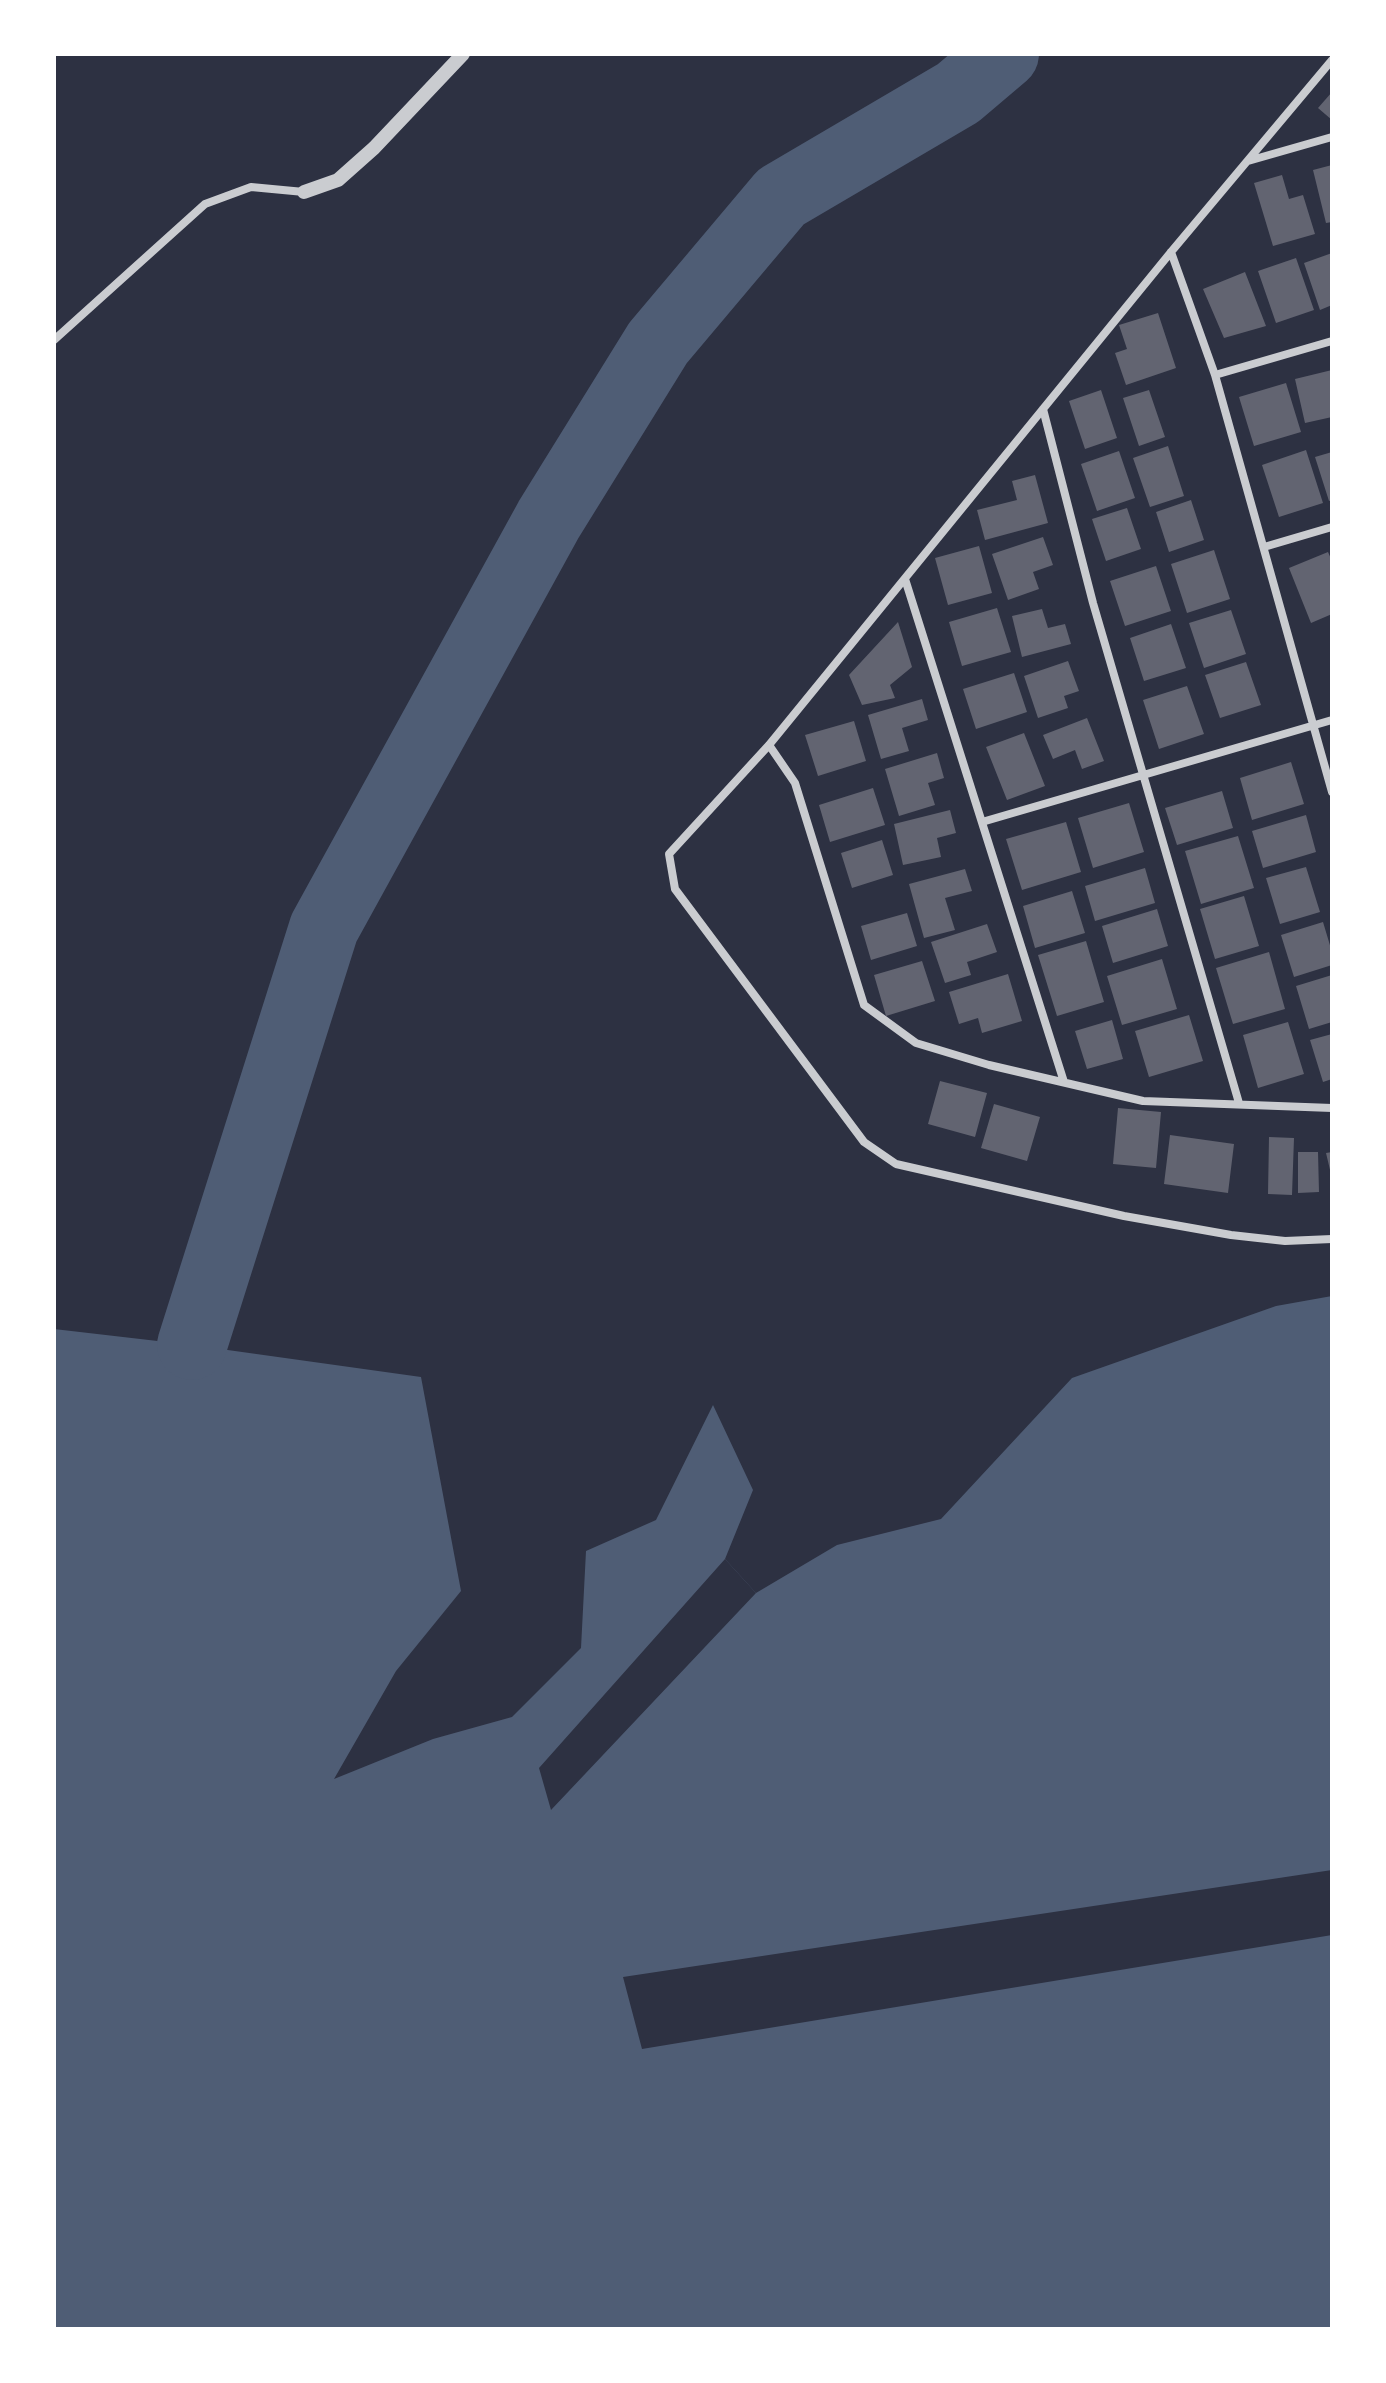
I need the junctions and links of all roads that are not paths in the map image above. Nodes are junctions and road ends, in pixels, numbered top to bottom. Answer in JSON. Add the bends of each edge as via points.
{"nodes":[{"id":1,"x":463,"y":54,"type":"edge"},
{"id":2,"x":1332,"y":60,"type":"edge"},
{"id":3,"x":1332,"y":137,"type":"edge"},
{"id":4,"x":1247,"y":161,"type":"junction"},
{"id":5,"x":304,"y":192,"type":"joint"},
{"id":6,"x":1171,"y":252,"type":"junction"},
{"id":7,"x":54,"y":340,"type":"edge"},
{"id":8,"x":1332,"y":341,"type":"edge"},
{"id":9,"x":1215,"y":375,"type":"junction"},
{"id":10,"x":1043,"y":409,"type":"junction"},
{"id":11,"x":1332,"y":527,"type":"edge"},
{"id":12,"x":1264,"y":547,"type":"junction"},
{"id":13,"x":905,"y":579,"type":"junction"},
{"id":14,"x":1332,"y":720,"type":"edge"},
{"id":15,"x":1313,"y":726,"type":"junction"},
{"id":16,"x":769,"y":745,"type":"junction"},
{"id":17,"x":1144,"y":776,"type":"junction"},
{"id":18,"x":1332,"y":792,"type":"edge"},
{"id":19,"x":982,"y":822,"type":"junction"},
{"id":20,"x":1064,"y":1082,"type":"junction"},
{"id":21,"x":1239,"y":1103,"type":"junction"},
{"id":22,"x":1332,"y":1108,"type":"edge"},
{"id":23,"x":1332,"y":1239,"type":"edge"}],
"edges":[{"from":1,"to":5,"type":"street","via":[[338,180]]},
{"from":2,"to":4,"type":"street"},
{"from":3,"to":4,"type":"street"},
{"from":4,"to":6,"type":"street"},
{"from":5,"to":7,"type":"street","via":[[251,187],[205,204]]},
{"from":6,"to":9,"type":"street"},
{"from":6,"to":10,"type":"street"},
{"from":8,"to":9,"type":"street"},
{"from":9,"to":12,"type":"street"},
{"from":10,"to":13,"type":"street"},
{"from":10,"to":17,"type":"street"},
{"from":11,"to":12,"type":"street"},
{"from":12,"to":15,"type":"street"},
{"from":13,"to":16,"type":"street"},
{"from":13,"to":19,"type":"street"},
{"from":14,"to":15,"type":"street"},
{"from":15,"to":17,"type":"street"},
{"from":15,"to":18,"type":"street"},
{"from":16,"to":20,"type":"street","via":[[795,783],[864,1005],[916,1043]]},
{"from":16,"to":23,"type":"street","via":[[669,854],[675,889],[864,1142],[896,1164],[1124,1216],[1271,1239]]},
{"from":17,"to":19,"type":"street"},
{"from":17,"to":21,"type":"street"},
{"from":19,"to":20,"type":"street"},
{"from":20,"to":21,"type":"street","via":[[1143,1101]]},
{"from":21,"to":22,"type":"street"}]}
